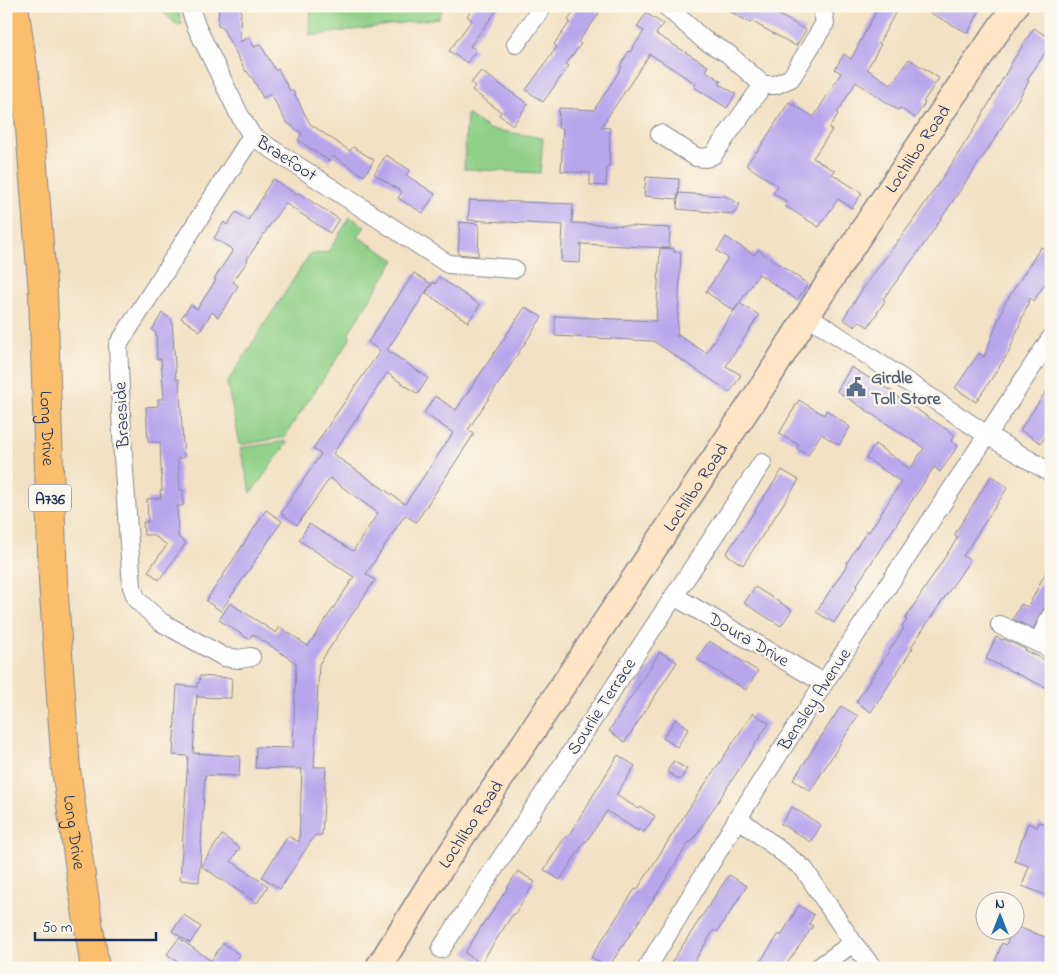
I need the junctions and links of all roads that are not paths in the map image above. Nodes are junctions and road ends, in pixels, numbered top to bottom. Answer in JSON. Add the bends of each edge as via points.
{"nodes":[{"id":1,"x":189,"y":6,"type":"edge"},
{"id":2,"x":544,"y":6,"type":"edge"},
{"id":3,"x":666,"y":6,"type":"edge"},
{"id":4,"x":820,"y":6,"type":"edge"},
{"id":5,"x":1015,"y":6,"type":"edge"},
{"id":6,"x":15,"y":17,"type":"edge"},
{"id":7,"x":516,"y":44,"type":"dead end"},
{"id":8,"x":763,"y":85,"type":"junction"},
{"id":9,"x":660,"y":134,"type":"dead end"},
{"id":10,"x":252,"y":136,"type":"junction"},
{"id":11,"x":514,"y":270,"type":"dead end"},
{"id":12,"x":808,"y":315,"type":"junction"},
{"id":13,"x":1051,"y":338,"type":"edge"},
{"id":14,"x":987,"y":435,"type":"junction"},
{"id":15,"x":762,"y":463,"type":"dead end"},
{"id":16,"x":1051,"y":472,"type":"edge"},
{"id":17,"x":674,"y":596,"type":"junction"},
{"id":18,"x":1051,"y":616,"type":"edge"},
{"id":19,"x":1000,"y":625,"type":"dead end"},
{"id":20,"x":1044,"y":646,"type":"edge"},
{"id":21,"x":250,"y":657,"type":"dead end"},
{"id":22,"x":824,"y":683,"type":"junction"},
{"id":23,"x":738,"y":818,"type":"junction"},
{"id":24,"x":853,"y":943,"type":"junction"},
{"id":25,"x":441,"y":949,"type":"dead end"},
{"id":26,"x":95,"y":968,"type":"edge"},
{"id":27,"x":378,"y":968,"type":"edge"},
{"id":28,"x":647,"y":968,"type":"edge"},
{"id":29,"x":818,"y":968,"type":"edge"},
{"id":30,"x":873,"y":968,"type":"edge"}],
"edges":[{"from":1,"to":10,"type":"street","name":"Braefoot"},
{"from":2,"to":7,"type":"street"},
{"from":3,"to":8,"type":"street"},
{"from":4,"to":8,"type":"street","via":[[825,23],[791,78],[775,85]]},
{"from":5,"to":12,"type":"street","name":"Lochlibo Road"},
{"from":6,"to":26,"type":"main road","name":"Long Drive","number":"A736","via":[[28,103],[43,294],[53,582],[66,769]]},
{"from":8,"to":9,"type":"street","via":[[713,155],[696,157]]},
{"from":10,"to":11,"type":"street","name":"Braefoot","via":[[448,264]]},
{"from":10,"to":21,"type":"street","name":"Braeside","via":[[118,344],[122,456],[132,587],[137,600],[161,622],[224,657]]},
{"from":12,"to":14,"type":"street"},
{"from":12,"to":27,"type":"street","name":"Lochlibo Road","via":[[429,886]]},
{"from":13,"to":14,"type":"street","name":"Bensley Avenue"},
{"from":14,"to":16,"type":"street"},
{"from":14,"to":22,"type":"street","name":"Bensley Avenue"},
{"from":15,"to":17,"type":"street","name":"Sourlie Terrace"},
{"from":17,"to":22,"type":"street","name":"Doura Drive"},
{"from":17,"to":25,"type":"street","name":"Sourlie Terrace"},
{"from":18,"to":20,"type":"street"},
{"from":19,"to":20,"type":"street"},
{"from":22,"to":23,"type":"street","name":"Bensley Avenue"},
{"from":23,"to":24,"type":"street","via":[[804,869]]},
{"from":23,"to":28,"type":"street","name":"Bensley Avenue"},
{"from":24,"to":29,"type":"street"},
{"from":24,"to":30,"type":"street"}]}
